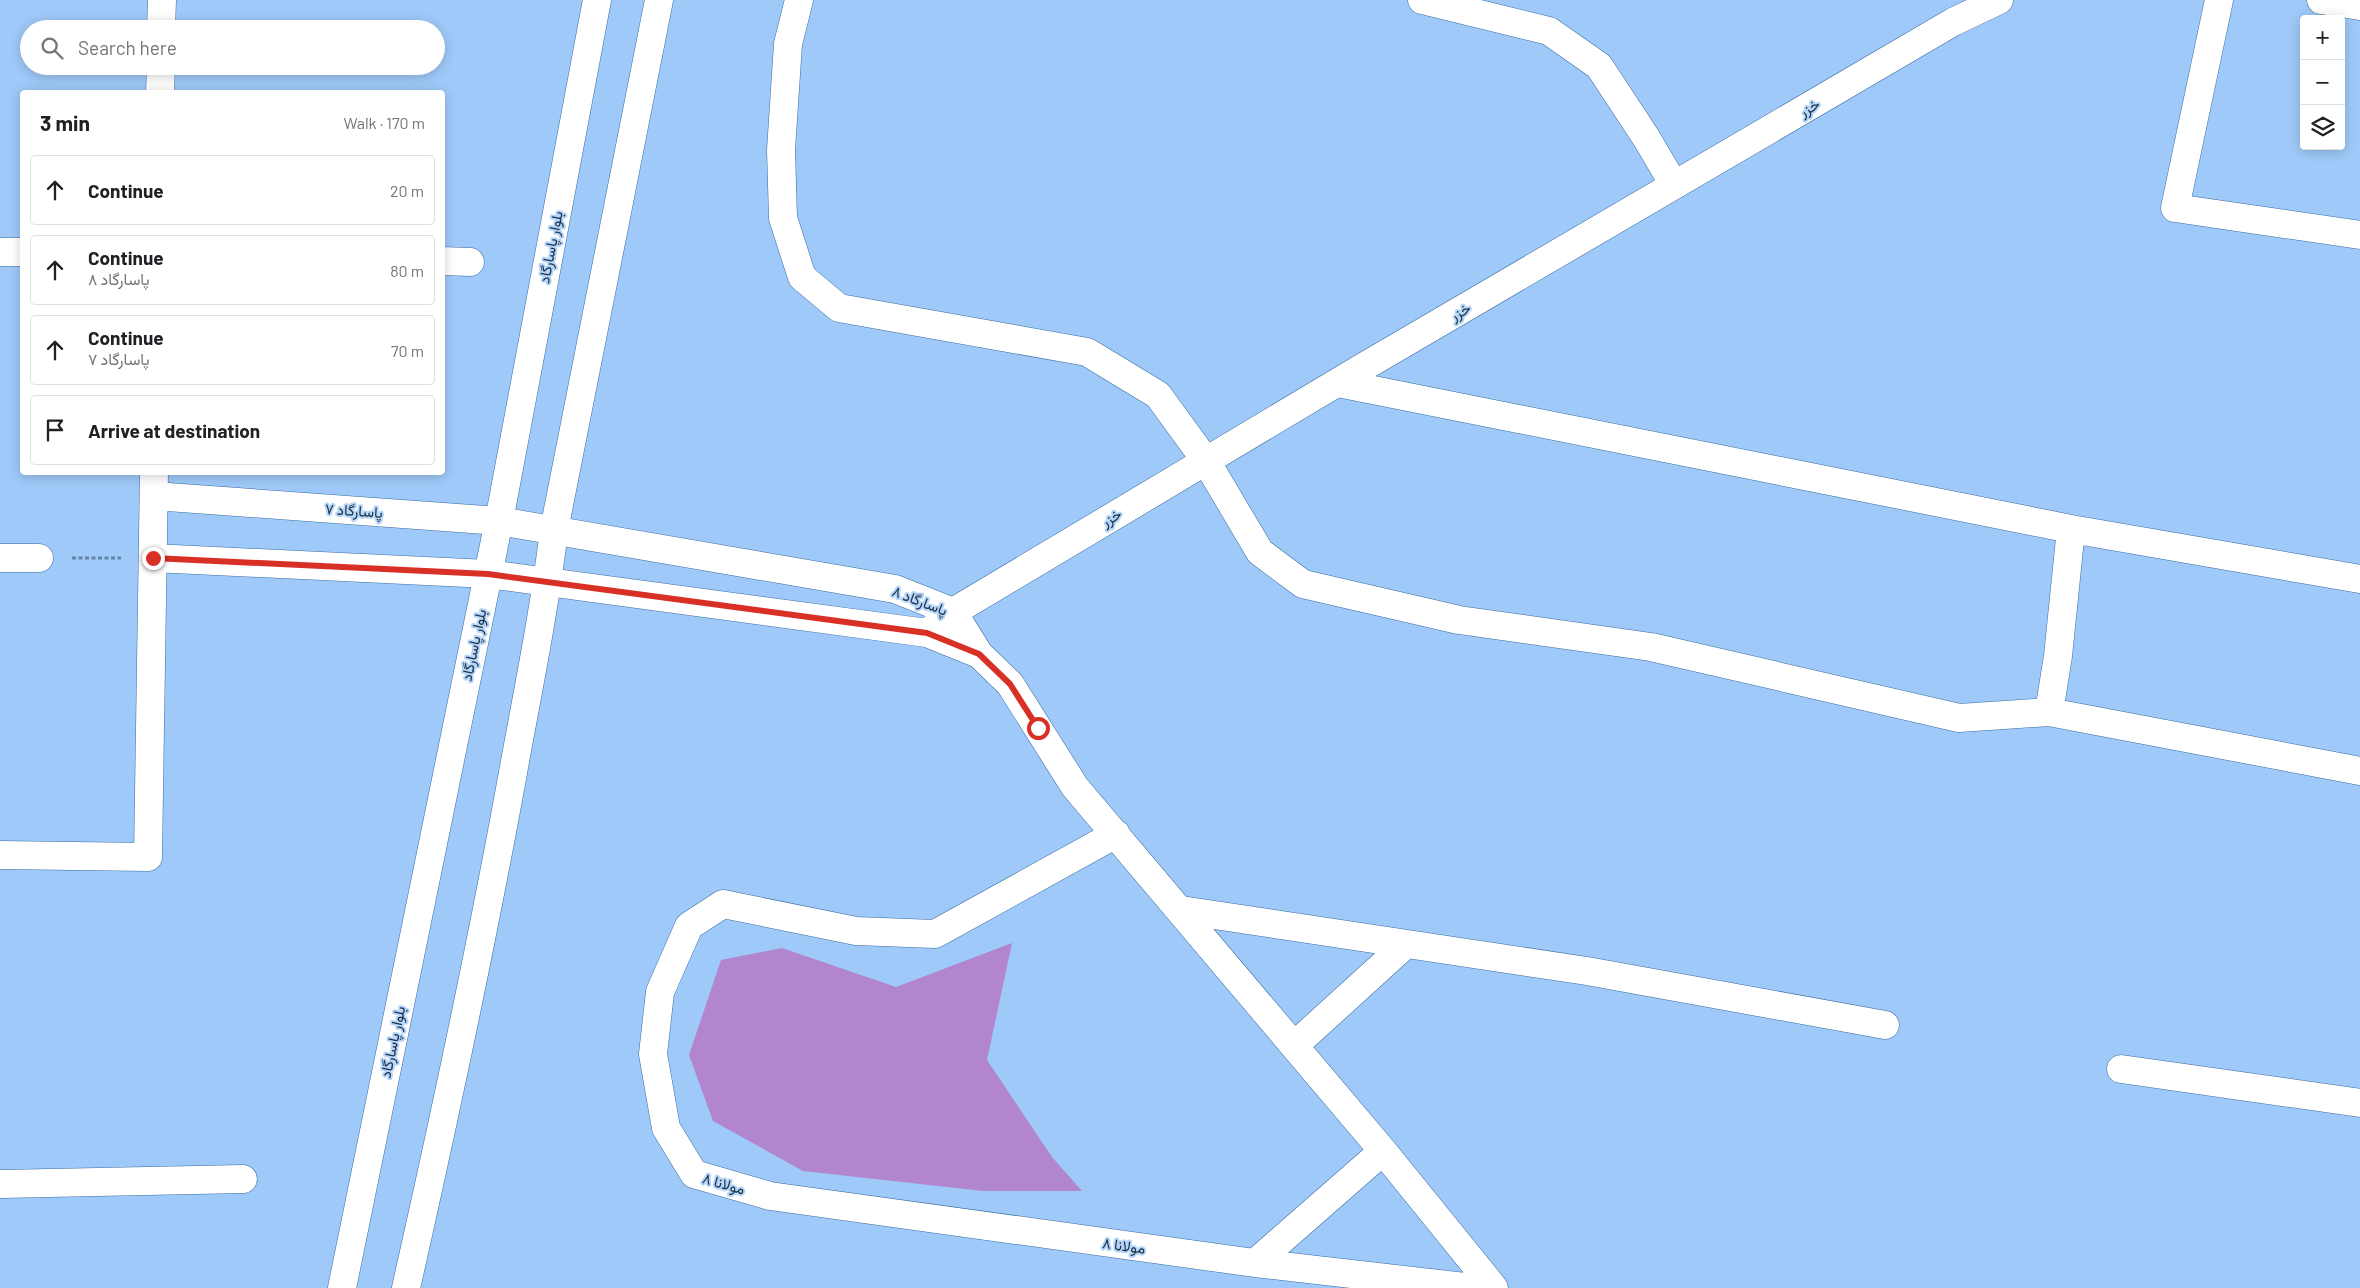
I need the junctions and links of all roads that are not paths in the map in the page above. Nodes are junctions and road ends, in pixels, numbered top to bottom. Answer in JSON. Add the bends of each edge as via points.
{"nodes":[{"id":1,"x":162,"y":0,"type":"edge"},
{"id":2,"x":597,"y":0,"type":"edge"},
{"id":3,"x":659,"y":0,"type":"edge"},
{"id":4,"x":800,"y":0,"type":"edge"},
{"id":5,"x":1422,"y":0,"type":"edge"},
{"id":6,"x":1999,"y":0,"type":"edge"},
{"id":7,"x":2219,"y":0,"type":"edge"},
{"id":8,"x":2321,"y":0,"type":"edge"},
{"id":9,"x":2360,"y":6,"type":"edge"},
{"id":10,"x":161,"y":20,"type":"edge"},
{"id":11,"x":161,"y":75,"type":"edge"},
{"id":12,"x":160,"y":90,"type":"edge"},
{"id":13,"x":1674,"y":186,"type":"junction"},
{"id":14,"x":2360,"y":235,"type":"edge"},
{"id":15,"x":0,"y":252,"type":"edge"},
{"id":16,"x":20,"y":252,"type":"edge"},
{"id":17,"x":445,"y":261,"type":"edge"},
{"id":18,"x":470,"y":262,"type":"dead end"},
{"id":19,"x":1338,"y":382,"type":"junction"},
{"id":20,"x":1206,"y":461,"type":"junction"},
{"id":21,"x":154,"y":484,"type":"edge"},
{"id":22,"x":499,"y":521,"type":"junction"},
{"id":23,"x":2071,"y":529,"type":"junction"},
{"id":24,"x":554,"y":530,"type":"junction"},
{"id":25,"x":0,"y":558,"type":"edge"},
{"id":26,"x":39,"y":558,"type":"road end"},
{"id":27,"x":153,"y":558,"type":"junction"},
{"id":28,"x":488,"y":574,"type":"junction"},
{"id":29,"x":2360,"y":579,"type":"edge"},
{"id":30,"x":548,"y":581,"type":"junction"},
{"id":31,"x":953,"y":612,"type":"junction"},
{"id":32,"x":927,"y":633,"type":"junction"},
{"id":33,"x":979,"y":654,"type":"junction"},
{"id":34,"x":2049,"y":712,"type":"junction"},
{"id":35,"x":2360,"y":771,"type":"edge"},
{"id":36,"x":1116,"y":834,"type":"junction"},
{"id":37,"x":0,"y":855,"type":"edge"},
{"id":38,"x":1181,"y":910,"type":"junction"},
{"id":39,"x":1406,"y":944,"type":"junction"},
{"id":40,"x":1885,"y":1025,"type":"dead end"},
{"id":41,"x":1295,"y":1046,"type":"junction"},
{"id":42,"x":2121,"y":1069,"type":"dead end"},
{"id":43,"x":2360,"y":1104,"type":"edge"},
{"id":44,"x":1383,"y":1151,"type":"junction"},
{"id":45,"x":243,"y":1179,"type":"dead end"},
{"id":46,"x":0,"y":1184,"type":"edge"},
{"id":47,"x":1255,"y":1263,"type":"junction"},
{"id":48,"x":342,"y":1288,"type":"edge"},
{"id":49,"x":406,"y":1288,"type":"edge"},
{"id":50,"x":1474,"y":1288,"type":"edge"},
{"id":51,"x":1494,"y":1288,"type":"edge"}],
"edges":[{"from":1,"to":10,"type":"street"},
{"from":2,"to":22,"type":"street","name":"بلوار پاسارگاد"},
{"from":3,"to":24,"type":"street"},
{"from":4,"to":20,"type":"street","via":[[788,44],[781,150],[783,218],[802,277],[839,308],[1087,352],[1158,395]]},
{"from":5,"to":13,"type":"street","via":[[1549,31],[1599,66]]},
{"from":6,"to":13,"type":"street","name":"خزر","via":[[1953,22]]},
{"from":7,"to":14,"type":"street","via":[[2175,208]]},
{"from":8,"to":9,"type":"street"},
{"from":11,"to":12,"type":"street"},
{"from":13,"to":19,"type":"street","name":"خزر"},
{"from":15,"to":16,"type":"street"},
{"from":17,"to":18,"type":"street"},
{"from":19,"to":20,"type":"street","name":"خزر"},
{"from":19,"to":23,"type":"street"},
{"from":20,"to":31,"type":"street","name":"خزر"},
{"from":20,"to":34,"type":"street","via":[[1260,552],[1303,584],[1459,620],[1651,647],[1959,718]]},
{"from":21,"to":22,"type":"street","name":"پاسارگاد ۷"},
{"from":21,"to":27,"type":"street"},
{"from":22,"to":24,"type":"street","name":"پاسارگاد ۷"},
{"from":22,"to":28,"type":"street","name":"بلوار پاسارگاد"},
{"from":23,"to":29,"type":"street"},
{"from":23,"to":34,"type":"street"},
{"from":24,"to":30,"type":"street"},
{"from":24,"to":31,"type":"street","name":"پاسارگاد ۸","via":[[895,589]]},
{"from":25,"to":26,"type":"street"},
{"from":27,"to":28,"type":"street"},
{"from":27,"to":37,"type":"street","via":[[148,857]]},
{"from":28,"to":30,"type":"street"},
{"from":28,"to":48,"type":"street","name":"بلوار پاسارگاد"},
{"from":30,"to":32,"type":"street","name":"پاسارگاد ۸"},
{"from":30,"to":49,"type":"street","via":[[498,860]]},
{"from":31,"to":32,"type":"street","name":"خزر"},
{"from":31,"to":33,"type":"street","name":"پاسارگاد ۸"},
{"from":32,"to":33,"type":"street","name":"پاسارگاد ۸"},
{"from":33,"to":36,"type":"street","via":[[1010,684],[1075,787]]},
{"from":34,"to":35,"type":"street"},
{"from":36,"to":38,"type":"street"},
{"from":36,"to":47,"type":"street","name":"مولانا ۸","via":[[935,934],[856,931],[723,904],[689,926],[660,992],[653,1054],[666,1128],[694,1174],[770,1196]]},
{"from":38,"to":39,"type":"street"},
{"from":38,"to":41,"type":"street"},
{"from":39,"to":40,"type":"street","via":[[1587,971]]},
{"from":39,"to":41,"type":"street"},
{"from":41,"to":44,"type":"street"},
{"from":42,"to":43,"type":"street"},
{"from":44,"to":47,"type":"street"},
{"from":44,"to":51,"type":"street"},
{"from":45,"to":46,"type":"street"},
{"from":47,"to":50,"type":"street","name":"مولانا ۸"}]}
